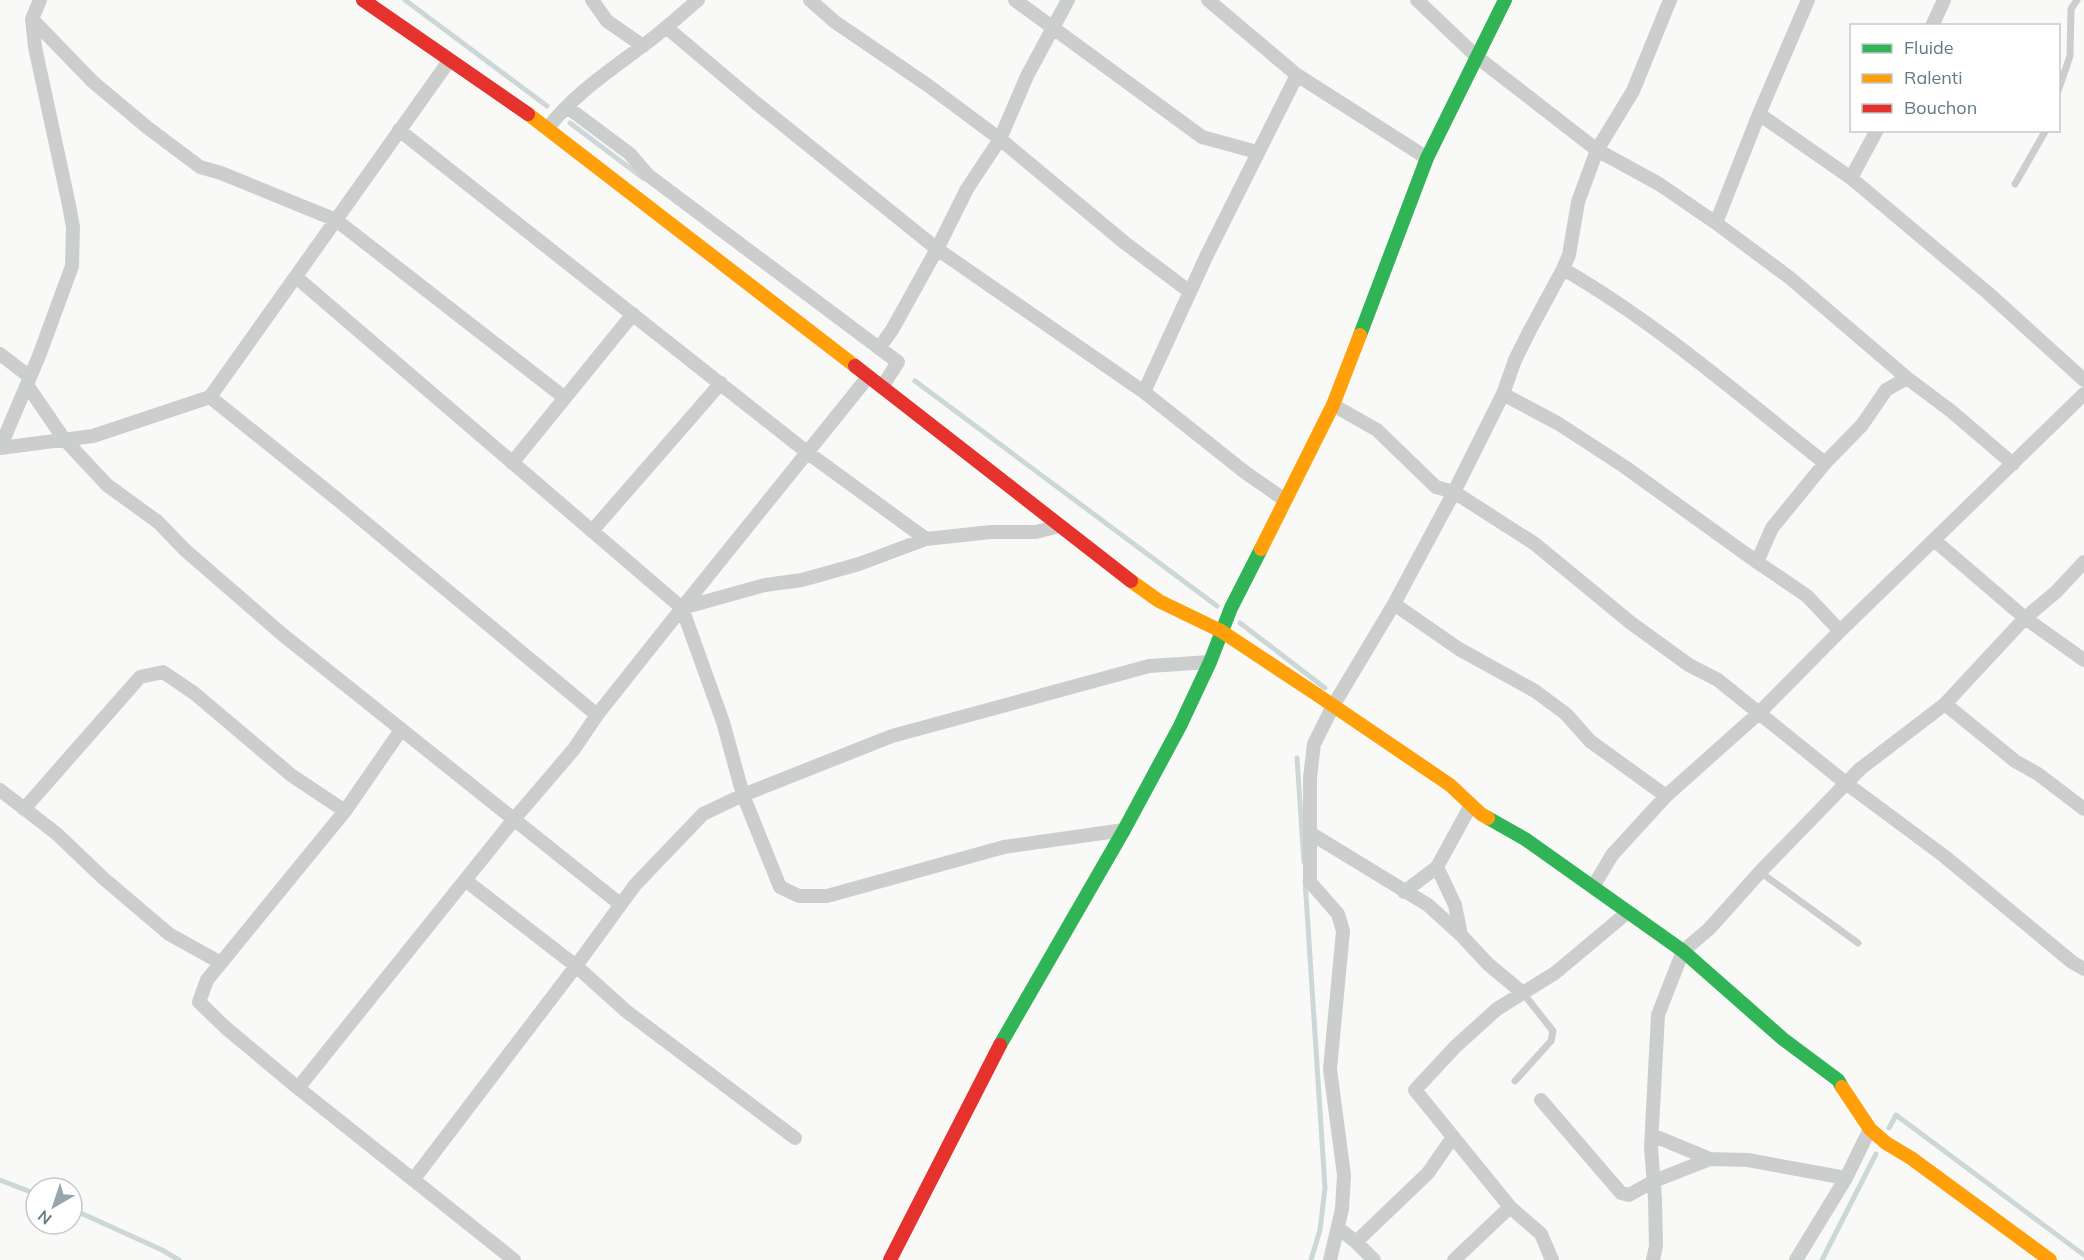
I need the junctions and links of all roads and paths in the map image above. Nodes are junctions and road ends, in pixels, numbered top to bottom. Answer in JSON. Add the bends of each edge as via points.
{"nodes":[{"id":1,"x":40,"y":0,"type":"edge"},
{"id":2,"x":363,"y":0,"type":"edge"},
{"id":3,"x":592,"y":0,"type":"edge"},
{"id":4,"x":698,"y":0,"type":"edge"},
{"id":5,"x":810,"y":0,"type":"edge"},
{"id":6,"x":1015,"y":0,"type":"edge"},
{"id":7,"x":1068,"y":0,"type":"edge"},
{"id":8,"x":1208,"y":0,"type":"edge"},
{"id":9,"x":1417,"y":0,"type":"edge"},
{"id":10,"x":1505,"y":0,"type":"edge"},
{"id":11,"x":1670,"y":0,"type":"edge"},
{"id":12,"x":1808,"y":0,"type":"edge"},
{"id":13,"x":1944,"y":0,"type":"edge"},
{"id":14,"x":2077,"y":0,"type":"edge"},
{"id":15,"x":32,"y":19,"type":"junction"},
{"id":16,"x":1933,"y":24,"type":"edge"},
{"id":17,"x":666,"y":27,"type":"junction"},
{"id":18,"x":1053,"y":28,"type":"junction"},
{"id":19,"x":643,"y":46,"type":"junction"},
{"id":20,"x":1477,"y":57,"type":"junction"},
{"id":21,"x":449,"y":61,"type":"junction"},
{"id":22,"x":1297,"y":75,"type":"junction"},
{"id":23,"x":2060,"y":85,"type":"edge"},
{"id":24,"x":567,"y":107,"type":"junction"},
{"id":25,"x":1759,"y":114,"type":"junction"},
{"id":26,"x":548,"y":128,"type":"junction"},
{"id":27,"x":399,"y":130,"type":"junction"},
{"id":28,"x":1876,"y":132,"type":"edge"},
{"id":29,"x":2045,"y":132,"type":"edge"},
{"id":30,"x":1000,"y":139,"type":"junction"},
{"id":31,"x":1597,"y":150,"type":"junction"},
{"id":32,"x":1257,"y":152,"type":"junction"},
{"id":33,"x":1427,"y":158,"type":"junction"},
{"id":34,"x":1851,"y":178,"type":"junction"},
{"id":35,"x":2015,"y":184,"type":"dead end"},
{"id":36,"x":336,"y":220,"type":"junction"},
{"id":37,"x":1716,"y":223,"type":"junction"},
{"id":38,"x":937,"y":249,"type":"junction"},
{"id":39,"x":1563,"y":269,"type":"junction"},
{"id":40,"x":296,"y":277,"type":"junction"},
{"id":41,"x":1190,"y":292,"type":"junction"},
{"id":42,"x":633,"y":314,"type":"junction"},
{"id":43,"x":879,"y":348,"type":"junction"},
{"id":44,"x":0,"y":354,"type":"edge"},
{"id":45,"x":868,"y":377,"type":"junction"},
{"id":46,"x":1907,"y":378,"type":"junction"},
{"id":47,"x":2084,"y":380,"type":"edge"},
{"id":48,"x":28,"y":381,"type":"junction"},
{"id":49,"x":721,"y":383,"type":"junction"},
{"id":50,"x":882,"y":387,"type":"junction"},
{"id":51,"x":1144,"y":392,"type":"junction"},
{"id":52,"x":1503,"y":394,"type":"junction"},
{"id":53,"x":210,"y":397,"type":"junction"},
{"id":54,"x":565,"y":398,"type":"junction"},
{"id":55,"x":2082,"y":400,"type":"edge"},
{"id":56,"x":1333,"y":405,"type":"junction"},
{"id":57,"x":64,"y":439,"type":"junction"},
{"id":58,"x":0,"y":448,"type":"edge"},
{"id":59,"x":808,"y":453,"type":"junction"},
{"id":60,"x":512,"y":463,"type":"junction"},
{"id":61,"x":1825,"y":463,"type":"junction"},
{"id":62,"x":2013,"y":464,"type":"junction"},
{"id":63,"x":1454,"y":492,"type":"junction"},
{"id":64,"x":1284,"y":500,"type":"junction"},
{"id":65,"x":1059,"y":526,"type":"junction"},
{"id":66,"x":592,"y":531,"type":"junction"},
{"id":67,"x":926,"y":539,"type":"junction"},
{"id":68,"x":1934,"y":540,"type":"junction"},
{"id":69,"x":1757,"y":561,"type":"junction"},
{"id":70,"x":2084,"y":562,"type":"edge"},
{"id":71,"x":1394,"y":604,"type":"junction"},
{"id":72,"x":682,"y":608,"type":"junction"},
{"id":73,"x":2025,"y":618,"type":"junction"},
{"id":74,"x":1221,"y":631,"type":"junction"},
{"id":75,"x":1840,"y":631,"type":"junction"},
{"id":76,"x":2084,"y":660,"type":"edge"},
{"id":77,"x":1210,"y":662,"type":"junction"},
{"id":78,"x":1945,"y":704,"type":"junction"},
{"id":79,"x":1333,"y":706,"type":"junction"},
{"id":80,"x":1760,"y":712,"type":"junction"},
{"id":81,"x":597,"y":715,"type":"junction"},
{"id":82,"x":401,"y":730,"type":"junction"},
{"id":83,"x":1847,"y":784,"type":"junction"},
{"id":84,"x":0,"y":790,"type":"edge"},
{"id":85,"x":743,"y":795,"type":"junction"},
{"id":86,"x":1666,"y":796,"type":"junction"},
{"id":87,"x":1471,"y":805,"type":"junction"},
{"id":88,"x":24,"y":809,"type":"junction"},
{"id":89,"x":2084,"y":809,"type":"edge"},
{"id":90,"x":345,"y":811,"type":"junction"},
{"id":91,"x":515,"y":818,"type":"junction"},
{"id":92,"x":1124,"y":830,"type":"junction"},
{"id":93,"x":1310,"y":833,"type":"junction"},
{"id":94,"x":1437,"y":867,"type":"junction"},
{"id":95,"x":1760,"y":872,"type":"junction"},
{"id":96,"x":465,"y":880,"type":"junction"},
{"id":97,"x":1593,"y":887,"type":"junction"},
{"id":98,"x":1404,"y":892,"type":"junction"},
{"id":99,"x":620,"y":904,"type":"junction"},
{"id":100,"x":1628,"y":912,"type":"junction"},
{"id":101,"x":1461,"y":935,"type":"junction"},
{"id":102,"x":1858,"y":943,"type":"dead end"},
{"id":103,"x":1683,"y":951,"type":"junction"},
{"id":104,"x":220,"y":963,"type":"junction"},
{"id":105,"x":576,"y":966,"type":"junction"},
{"id":106,"x":2084,"y":969,"type":"edge"},
{"id":107,"x":1523,"y":993,"type":"junction"},
{"id":108,"x":1515,"y":1081,"type":"dead end"},
{"id":109,"x":297,"y":1088,"type":"junction"},
{"id":110,"x":1540,"y":1100,"type":"dead end"},
{"id":111,"x":1870,"y":1129,"type":"junction"},
{"id":112,"x":1652,"y":1135,"type":"junction"},
{"id":113,"x":1453,"y":1137,"type":"junction"},
{"id":114,"x":795,"y":1138,"type":"dead end"},
{"id":115,"x":1710,"y":1159,"type":"junction"},
{"id":116,"x":1846,"y":1178,"type":"junction"},
{"id":117,"x":413,"y":1180,"type":"junction"},
{"id":118,"x":1654,"y":1181,"type":"junction"},
{"id":119,"x":1510,"y":1208,"type":"junction"},
{"id":120,"x":1338,"y":1228,"type":"junction"},
{"id":121,"x":1356,"y":1242,"type":"junction"},
{"id":122,"x":514,"y":1260,"type":"edge"},
{"id":123,"x":890,"y":1260,"type":"edge"},
{"id":124,"x":1330,"y":1260,"type":"edge"},
{"id":125,"x":1374,"y":1260,"type":"edge"},
{"id":126,"x":1454,"y":1260,"type":"edge"},
{"id":127,"x":1552,"y":1260,"type":"edge"},
{"id":128,"x":1653,"y":1260,"type":"edge"},
{"id":129,"x":1796,"y":1260,"type":"edge"},
{"id":130,"x":2050,"y":1260,"type":"edge"}],
"edges":[{"from":1,"to":15,"type":"street"},
{"from":2,"to":21,"type":"street"},
{"from":3,"to":19,"type":"street","via":[[607,21]]},
{"from":4,"to":17,"type":"street"},
{"from":5,"to":30,"type":"street"},
{"from":6,"to":18,"type":"street"},
{"from":7,"to":18,"type":"street"},
{"from":8,"to":22,"type":"street"},
{"from":9,"to":20,"type":"street"},
{"from":10,"to":20,"type":"street"},
{"from":11,"to":31,"type":"street","via":[[1632,91]]},
{"from":12,"to":25,"type":"street"},
{"from":13,"to":16,"type":"street"},
{"from":14,"to":23,"type":"lane","via":[[2071,9],[2070,56]]},
{"from":15,"to":36,"type":"street","via":[[93,82],[200,167]]},
{"from":15,"to":48,"type":"street","via":[[74,249],[67,282]]},
{"from":17,"to":19,"type":"street"},
{"from":17,"to":38,"type":"street"},
{"from":18,"to":30,"type":"street"},
{"from":18,"to":32,"type":"street","via":[[1202,137]]},
{"from":19,"to":24,"type":"street","via":[[603,74]]},
{"from":20,"to":31,"type":"street"},
{"from":20,"to":33,"type":"street"},
{"from":21,"to":26,"type":"street"},
{"from":21,"to":27,"type":"street"},
{"from":22,"to":32,"type":"street"},
{"from":22,"to":33,"type":"street"},
{"from":24,"to":26,"type":"street"},
{"from":24,"to":43,"type":"street","via":[[630,154],[657,183]]},
{"from":25,"to":34,"type":"street"},
{"from":25,"to":37,"type":"street"},
{"from":26,"to":45,"type":"street"},
{"from":27,"to":36,"type":"street"},
{"from":27,"to":42,"type":"street"},
{"from":28,"to":34,"type":"street"},
{"from":29,"to":35,"type":"lane"},
{"from":30,"to":38,"type":"street","via":[[967,189]]},
{"from":30,"to":41,"type":"street"},
{"from":31,"to":37,"type":"street","via":[[1659,184]]},
{"from":31,"to":39,"type":"street","via":[[1578,202]]},
{"from":32,"to":41,"type":"street"},
{"from":33,"to":56,"type":"street"},
{"from":34,"to":47,"type":"street"},
{"from":36,"to":40,"type":"street"},
{"from":36,"to":54,"type":"street"},
{"from":37,"to":46,"type":"street","via":[[1790,278]]},
{"from":38,"to":43,"type":"street"},
{"from":38,"to":51,"type":"street"},
{"from":39,"to":52,"type":"street","via":[[1515,360]]},
{"from":39,"to":61,"type":"street","via":[[1646,324]]},
{"from":40,"to":53,"type":"street"},
{"from":40,"to":60,"type":"street"},
{"from":41,"to":51,"type":"street"},
{"from":42,"to":49,"type":"street"},
{"from":42,"to":54,"type":"street"},
{"from":43,"to":50,"type":"street","via":[[898,362]]},
{"from":44,"to":48,"type":"street"},
{"from":45,"to":50,"type":"street"},
{"from":45,"to":59,"type":"street"},
{"from":46,"to":61,"type":"street","via":[[1886,390],[1862,425]]},
{"from":46,"to":62,"type":"street"},
{"from":48,"to":57,"type":"street"},
{"from":48,"to":58,"type":"street"},
{"from":49,"to":59,"type":"street"},
{"from":49,"to":66,"type":"street"},
{"from":50,"to":65,"type":"street"},
{"from":51,"to":64,"type":"street"},
{"from":52,"to":63,"type":"street"},
{"from":52,"to":69,"type":"street","via":[[1625,467]]},
{"from":53,"to":57,"type":"street","via":[[93,436]]},
{"from":53,"to":81,"type":"street"},
{"from":54,"to":60,"type":"street"},
{"from":55,"to":62,"type":"street"},
{"from":56,"to":63,"type":"street","via":[[1377,430],[1436,487]]},
{"from":56,"to":64,"type":"street"},
{"from":57,"to":58,"type":"street"},
{"from":57,"to":82,"type":"street","via":[[108,485],[158,522],[283,635]]},
{"from":59,"to":67,"type":"street"},
{"from":59,"to":72,"type":"street"},
{"from":60,"to":66,"type":"street"},
{"from":61,"to":69,"type":"street","via":[[1772,528]]},
{"from":62,"to":68,"type":"street"},
{"from":63,"to":71,"type":"street"},
{"from":63,"to":80,"type":"street","via":[[1535,544],[1631,623]]},
{"from":64,"to":74,"type":"street"},
{"from":65,"to":67,"type":"street","via":[[1036,532]]},
{"from":65,"to":74,"type":"street","via":[[1159,601]]},
{"from":66,"to":72,"type":"street"},
{"from":67,"to":72,"type":"street","via":[[859,564]]},
{"from":68,"to":73,"type":"street"},
{"from":68,"to":75,"type":"street"},
{"from":69,"to":75,"type":"street","via":[[1807,596]]},
{"from":70,"to":73,"type":"street"},
{"from":71,"to":79,"type":"street"},
{"from":71,"to":86,"type":"street","via":[[1459,649],[1535,691],[1566,714],[1590,741]]},
{"from":72,"to":81,"type":"street"},
{"from":72,"to":85,"type":"street","via":[[723,722]]},
{"from":73,"to":76,"type":"street"},
{"from":73,"to":78,"type":"street"},
{"from":74,"to":77,"type":"street"},
{"from":74,"to":79,"type":"street"},
{"from":75,"to":80,"type":"street"},
{"from":77,"to":85,"type":"street","via":[[1149,666],[892,736]]},
{"from":77,"to":92,"type":"street"},
{"from":78,"to":83,"type":"street","via":[[1860,769]]},
{"from":78,"to":89,"type":"street"},
{"from":79,"to":87,"type":"street","via":[[1450,785]]},
{"from":79,"to":93,"type":"street","via":[[1314,744]]},
{"from":80,"to":83,"type":"street"},
{"from":80,"to":86,"type":"street"},
{"from":81,"to":91,"type":"street","via":[[574,749]]},
{"from":82,"to":90,"type":"street"},
{"from":82,"to":91,"type":"street"},
{"from":83,"to":95,"type":"street"},
{"from":83,"to":106,"type":"street"},
{"from":84,"to":88,"type":"street"},
{"from":85,"to":92,"type":"street","via":[[780,887],[799,896],[827,896],[1004,847]]},
{"from":85,"to":99,"type":"street","via":[[703,814]]},
{"from":86,"to":97,"type":"street","via":[[1612,855]]},
{"from":87,"to":94,"type":"street"},
{"from":87,"to":97,"type":"street"},
{"from":88,"to":90,"type":"street","via":[[141,677],[163,672],[194,693],[291,775]]},
{"from":88,"to":104,"type":"street","via":[[169,934]]},
{"from":90,"to":104,"type":"street"},
{"from":91,"to":96,"type":"street"},
{"from":91,"to":99,"type":"street"},
{"from":92,"to":123,"type":"street","via":[[1022,1004]]},
{"from":93,"to":98,"type":"street"},
{"from":93,"to":120,"type":"street","via":[[1310,882],[1338,914],[1343,931],[1330,1069],[1344,1175]]},
{"from":94,"to":98,"type":"street"},
{"from":94,"to":101,"type":"street","via":[[1455,905]]},
{"from":95,"to":102,"type":"lane"},
{"from":95,"to":103,"type":"street","via":[[1709,929]]},
{"from":96,"to":105,"type":"street"},
{"from":96,"to":109,"type":"street"},
{"from":97,"to":100,"type":"street"},
{"from":98,"to":101,"type":"street","via":[[1428,906]]},
{"from":99,"to":105,"type":"street"},
{"from":100,"to":103,"type":"street"},
{"from":100,"to":107,"type":"street","via":[[1555,973]]},
{"from":101,"to":107,"type":"street"},
{"from":103,"to":111,"type":"street","via":[[1783,1040],[1838,1080]]},
{"from":103,"to":112,"type":"street","via":[[1658,1015]]},
{"from":104,"to":109,"type":"street","via":[[207,980],[199,1002]]},
{"from":105,"to":114,"type":"street","via":[[626,1011]]},
{"from":105,"to":117,"type":"street"},
{"from":107,"to":108,"type":"lane","via":[[1553,1031],[1551,1041]]},
{"from":107,"to":113,"type":"street","via":[[1497,1009],[1415,1090]]},
{"from":109,"to":117,"type":"street"},
{"from":110,"to":118,"type":"street","via":[[1621,1193],[1629,1195]]},
{"from":111,"to":116,"type":"street"},
{"from":111,"to":130,"type":"street"},
{"from":112,"to":115,"type":"street"},
{"from":112,"to":118,"type":"street"},
{"from":113,"to":119,"type":"street"},
{"from":113,"to":121,"type":"street","via":[[1428,1173]]},
{"from":115,"to":116,"type":"street","via":[[1748,1160]]},
{"from":115,"to":118,"type":"street"},
{"from":116,"to":129,"type":"street"},
{"from":117,"to":122,"type":"street"},
{"from":118,"to":128,"type":"street"},
{"from":119,"to":126,"type":"street"},
{"from":119,"to":127,"type":"street","via":[[1541,1234]]},
{"from":120,"to":121,"type":"street"},
{"from":120,"to":124,"type":"street"},
{"from":121,"to":125,"type":"street"}]}
